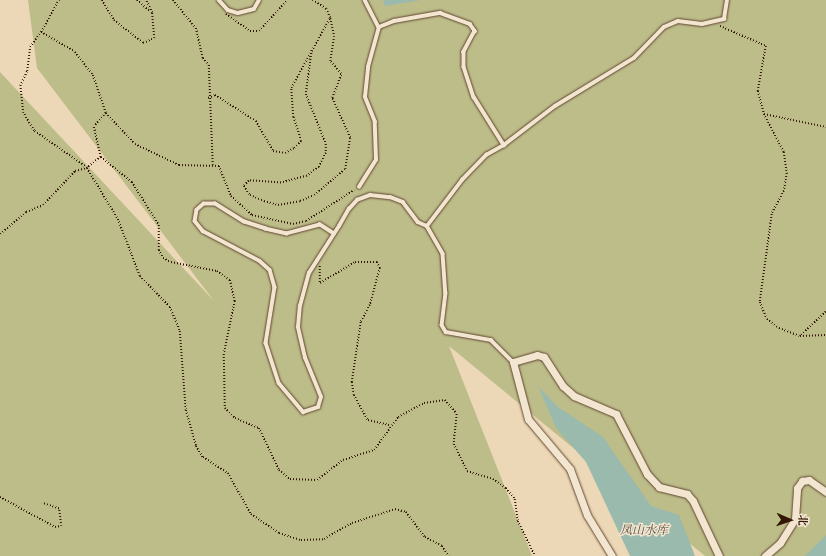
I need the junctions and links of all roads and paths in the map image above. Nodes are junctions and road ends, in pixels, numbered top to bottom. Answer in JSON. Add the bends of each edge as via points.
{"nodes":[{"id":1,"x":59,"y":0,"type":"edge"},
{"id":2,"x":102,"y":0,"type":"edge"},
{"id":3,"x":137,"y":0,"type":"edge"},
{"id":4,"x":146,"y":0,"type":"edge"},
{"id":5,"x":173,"y":0,"type":"edge"},
{"id":6,"x":219,"y":0,"type":"edge"},
{"id":7,"x":259,"y":0,"type":"edge"},
{"id":8,"x":287,"y":0,"type":"edge"},
{"id":9,"x":312,"y":0,"type":"edge"},
{"id":10,"x":365,"y":0,"type":"edge"},
{"id":11,"x":727,"y":0,"type":"edge"},
{"id":12,"x":224,"y":5,"type":"junction"},
{"id":13,"x":152,"y":13,"type":"junction"},
{"id":14,"x":330,"y":18,"type":"junction"},
{"id":15,"x":716,"y":23,"type":"junction"},
{"id":16,"x":379,"y":27,"type":"junction"},
{"id":17,"x":41,"y":32,"type":"junction"},
{"id":18,"x":312,"y":50,"type":"junction"},
{"id":19,"x":208,"y":98,"type":"junction"},
{"id":20,"x":106,"y":113,"type":"junction"},
{"id":21,"x":764,"y":114,"type":"junction"},
{"id":22,"x":826,"y":127,"type":"edge"},
{"id":23,"x":504,"y":144,"type":"junction"},
{"id":24,"x":213,"y":166,"type":"junction"},
{"id":25,"x":87,"y":168,"type":"junction"},
{"id":26,"x":359,"y":187,"type":"joint"},
{"id":27,"x":427,"y":226,"type":"junction"},
{"id":28,"x":0,"y":234,"type":"edge"},
{"id":29,"x":334,"y":234,"type":"junction"},
{"id":30,"x":320,"y":256,"type":"junction"},
{"id":31,"x":826,"y":312,"type":"edge"},
{"id":32,"x":826,"y":335,"type":"edge"},
{"id":33,"x":800,"y":336,"type":"junction"},
{"id":34,"x":513,"y":362,"type":"junction"},
{"id":35,"x":390,"y":425,"type":"dead end"},
{"id":36,"x":826,"y":492,"type":"edge"},
{"id":37,"x":0,"y":497,"type":"edge"},
{"id":38,"x":42,"y":504,"type":"dead end"},
{"id":39,"x":449,"y":556,"type":"edge"},
{"id":40,"x":612,"y":556,"type":"edge"},
{"id":41,"x":718,"y":556,"type":"edge"},
{"id":42,"x":765,"y":556,"type":"edge"}],
"edges":[{"from":1,"to":17,"type":"path"},
{"from":2,"to":13,"type":"path","via":[[114,20],[143,43],[154,38]]},
{"from":3,"to":13,"type":"path"},
{"from":4,"to":13,"type":"path"},
{"from":5,"to":19,"type":"path","via":[[196,28],[203,58],[209,65]]},
{"from":6,"to":12,"type":"lane"},
{"from":7,"to":12,"type":"lane","via":[[254,9],[238,13]]},
{"from":8,"to":12,"type":"path","via":[[258,31],[250,32],[227,17]]},
{"from":9,"to":14,"type":"path","via":[[326,9]]},
{"from":10,"to":16,"type":"lane"},
{"from":11,"to":15,"type":"lane","via":[[724,18]]},
{"from":14,"to":18,"type":"path"},
{"from":14,"to":18,"type":"path","via":[[334,37],[330,61],[341,74],[332,98],[350,138],[345,169],[314,195],[300,202],[278,205],[250,195],[244,186],[249,181],[281,183],[307,176],[319,167],[326,154],[326,144],[306,94]]},
{"from":15,"to":21,"type":"path","via":[[766,46],[758,91]]},
{"from":15,"to":23,"type":"lane","via":[[678,21],[664,27],[634,58],[555,106]]},
{"from":16,"to":23,"type":"lane","via":[[394,21],[440,13],[470,24],[475,31],[464,52],[464,67],[474,97]]},
{"from":16,"to":26,"type":"lane","via":[[368,68],[365,97],[375,122],[376,160]]},
{"from":17,"to":20,"type":"path","via":[[60,41],[85,64]]},
{"from":17,"to":25,"type":"path","via":[[30,47],[27,71],[20,86],[23,113],[34,131]]},
{"from":18,"to":19,"type":"path","via":[[292,88],[293,117],[301,141],[285,154],[267,147],[264,134],[256,121],[234,105],[215,95]]},
{"from":19,"to":24,"type":"path","via":[[213,126]]},
{"from":20,"to":24,"type":"path","via":[[135,144],[166,161],[197,167]]},
{"from":20,"to":25,"type":"path","via":[[94,127],[101,157]]},
{"from":21,"to":22,"type":"path"},
{"from":21,"to":33,"type":"path","via":[[784,152],[787,173],[784,191],[772,214],[760,302],[767,319],[779,328]]},
{"from":23,"to":27,"type":"lane","via":[[486,155],[462,180]]},
{"from":24,"to":26,"type":"path","via":[[219,166],[231,196],[240,207],[275,222],[306,221]]},
{"from":25,"to":28,"type":"path","via":[[76,171],[43,205],[26,212]]},
{"from":25,"to":39,"type":"path","via":[[118,220],[140,276],[170,307],[180,331],[186,410],[196,446],[203,457],[228,473],[251,514],[279,532],[301,540],[324,539],[352,523],[396,509],[406,512],[425,537],[442,546]]},
{"from":27,"to":29,"type":"lane","via":[[418,222],[403,202],[370,195],[357,200]]},
{"from":27,"to":34,"type":"lane","via":[[443,254],[444,328],[459,335],[491,340]]},
{"from":29,"to":30,"type":"lane"},
{"from":29,"to":30,"type":"lane","via":[[320,225],[288,234],[266,229],[244,222],[215,204],[204,204],[197,210],[195,221],[203,231],[260,260],[270,270],[275,287],[266,343],[279,383],[303,412],[318,407],[321,397],[305,358],[298,327],[300,306],[309,273]]},
{"from":30,"to":35,"type":"path","via":[[320,283],[355,262],[377,262],[380,268],[370,305],[361,322],[352,382],[354,395],[364,407],[368,420]]},
{"from":31,"to":33,"type":"path"},
{"from":32,"to":33,"type":"path"},
{"from":34,"to":40,"type":"street","via":[[528,419],[570,469],[587,514]]},
{"from":34,"to":41,"type":"street","via":[[537,354],[544,358],[574,396],[616,414],[647,474],[659,487],[687,494],[693,501]]},
{"from":36,"to":42,"type":"street","via":[[809,480],[802,482],[797,488],[795,519],[780,543]]},
{"from":37,"to":38,"type":"path","via":[[55,527],[61,526],[59,509]]}]}
